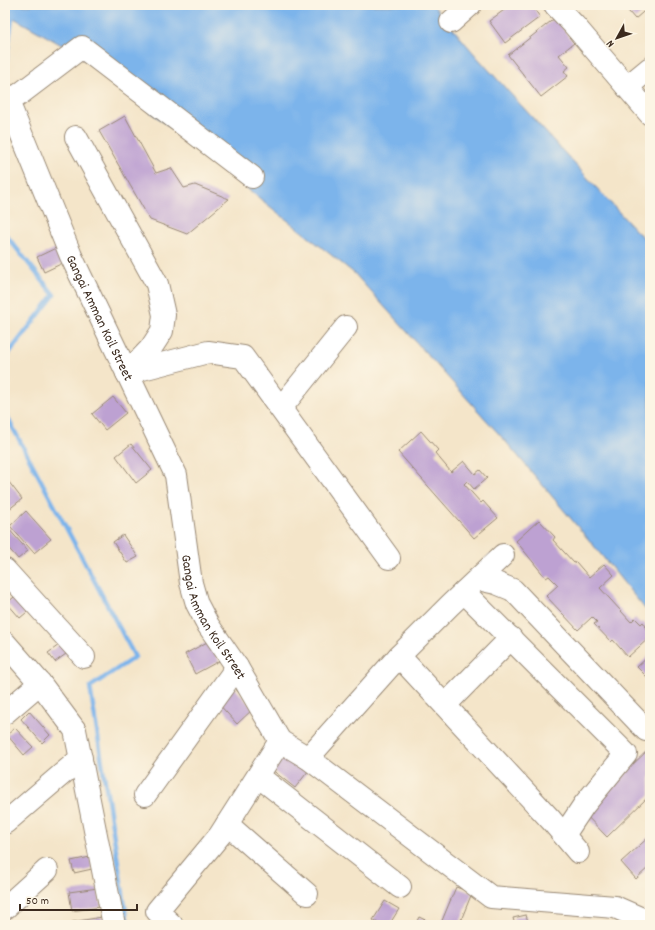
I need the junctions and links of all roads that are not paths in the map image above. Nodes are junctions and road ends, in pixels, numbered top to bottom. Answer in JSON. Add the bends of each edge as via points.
{"nodes":[{"id":1,"x":470,"y":5,"type":"edge"},
{"id":2,"x":555,"y":5,"type":"edge"},
{"id":3,"x":451,"y":22,"type":"dead end"},
{"id":4,"x":650,"y":68,"type":"edge"},
{"id":5,"x":627,"y":87,"type":"junction"},
{"id":6,"x":6,"y":97,"type":"edge"},
{"id":7,"x":650,"y":114,"type":"edge"},
{"id":8,"x":76,"y":137,"type":"dead end"},
{"id":9,"x":252,"y":176,"type":"dead end"},
{"id":10,"x":346,"y":327,"type":"dead end"},
{"id":11,"x":127,"y":373,"type":"junction"},
{"id":12,"x":281,"y":408,"type":"junction"},
{"id":13,"x":504,"y":555,"type":"dead end"},
{"id":14,"x":389,"y":558,"type":"dead end"},
{"id":15,"x":5,"y":570,"type":"edge"},
{"id":16,"x":471,"y":585,"type":"junction"},
{"id":17,"x":511,"y":638,"type":"junction"},
{"id":18,"x":5,"y":643,"type":"edge"},
{"id":19,"x":399,"y":656,"type":"junction"},
{"id":20,"x":84,"y":657,"type":"dead end"},
{"id":21,"x":237,"y":667,"type":"junction"},
{"id":22,"x":40,"y":683,"type":"junction"},
{"id":23,"x":444,"y":705,"type":"junction"},
{"id":24,"x":5,"y":713,"type":"edge"},
{"id":25,"x":646,"y":730,"type":"dead end"},
{"id":26,"x":280,"y":741,"type":"junction"},
{"id":27,"x":81,"y":758,"type":"junction"},
{"id":28,"x":308,"y":758,"type":"junction"},
{"id":29,"x":258,"y":776,"type":"junction"},
{"id":30,"x":145,"y":795,"type":"dead end"},
{"id":31,"x":5,"y":822,"type":"edge"},
{"id":32,"x":227,"y":824,"type":"junction"},
{"id":33,"x":564,"y":835,"type":"junction"},
{"id":34,"x":578,"y":852,"type":"dead end"},
{"id":35,"x":47,"y":870,"type":"dead end"},
{"id":36,"x":400,"y":887,"type":"dead end"},
{"id":37,"x":308,"y":894,"type":"dead end"},
{"id":38,"x":5,"y":908,"type":"edge"},
{"id":39,"x":641,"y":923,"type":"edge"},
{"id":40,"x":114,"y":925,"type":"edge"},
{"id":41,"x":172,"y":925,"type":"edge"}],
"edges":[{"from":1,"to":3,"type":"street"},
{"from":2,"to":5,"type":"street"},
{"from":4,"to":5,"type":"street"},
{"from":5,"to":7,"type":"street"},
{"from":6,"to":9,"type":"street","via":[[82,46]]},
{"from":6,"to":11,"type":"street","name":"Gangai Amman Koil Street","via":[[71,256]]},
{"from":8,"to":11,"type":"street","via":[[157,284],[163,309],[162,332],[151,348]]},
{"from":10,"to":12,"type":"street"},
{"from":11,"to":12,"type":"street","via":[[208,352],[243,357]]},
{"from":11,"to":21,"type":"street","name":"Gangai Amman Koil Street","via":[[176,475],[191,583],[197,604]]},
{"from":12,"to":14,"type":"street"},
{"from":13,"to":16,"type":"street"},
{"from":15,"to":20,"type":"street"},
{"from":16,"to":17,"type":"street"},
{"from":16,"to":19,"type":"street"},
{"from":16,"to":25,"type":"street","via":[[496,583],[513,590]]},
{"from":17,"to":23,"type":"street"},
{"from":17,"to":33,"type":"street","via":[[626,754],[584,805]]},
{"from":18,"to":22,"type":"street"},
{"from":19,"to":23,"type":"street"},
{"from":19,"to":28,"type":"street"},
{"from":21,"to":26,"type":"street","name":"Gangai Amman Koil Street"},
{"from":21,"to":30,"type":"street"},
{"from":22,"to":24,"type":"street"},
{"from":22,"to":27,"type":"street","via":[[76,730]]},
{"from":23,"to":33,"type":"street"},
{"from":26,"to":28,"type":"street","name":"Gangai Amman Koil Street"},
{"from":26,"to":29,"type":"street"},
{"from":27,"to":31,"type":"street"},
{"from":27,"to":40,"type":"street"},
{"from":28,"to":39,"type":"street","name":"Gangai Amman Koil Street","via":[[491,897],[615,907]]},
{"from":29,"to":32,"type":"street"},
{"from":29,"to":36,"type":"street"},
{"from":32,"to":37,"type":"street"},
{"from":32,"to":41,"type":"street","via":[[157,911]]},
{"from":33,"to":34,"type":"street"},
{"from":35,"to":38,"type":"street"}]}
